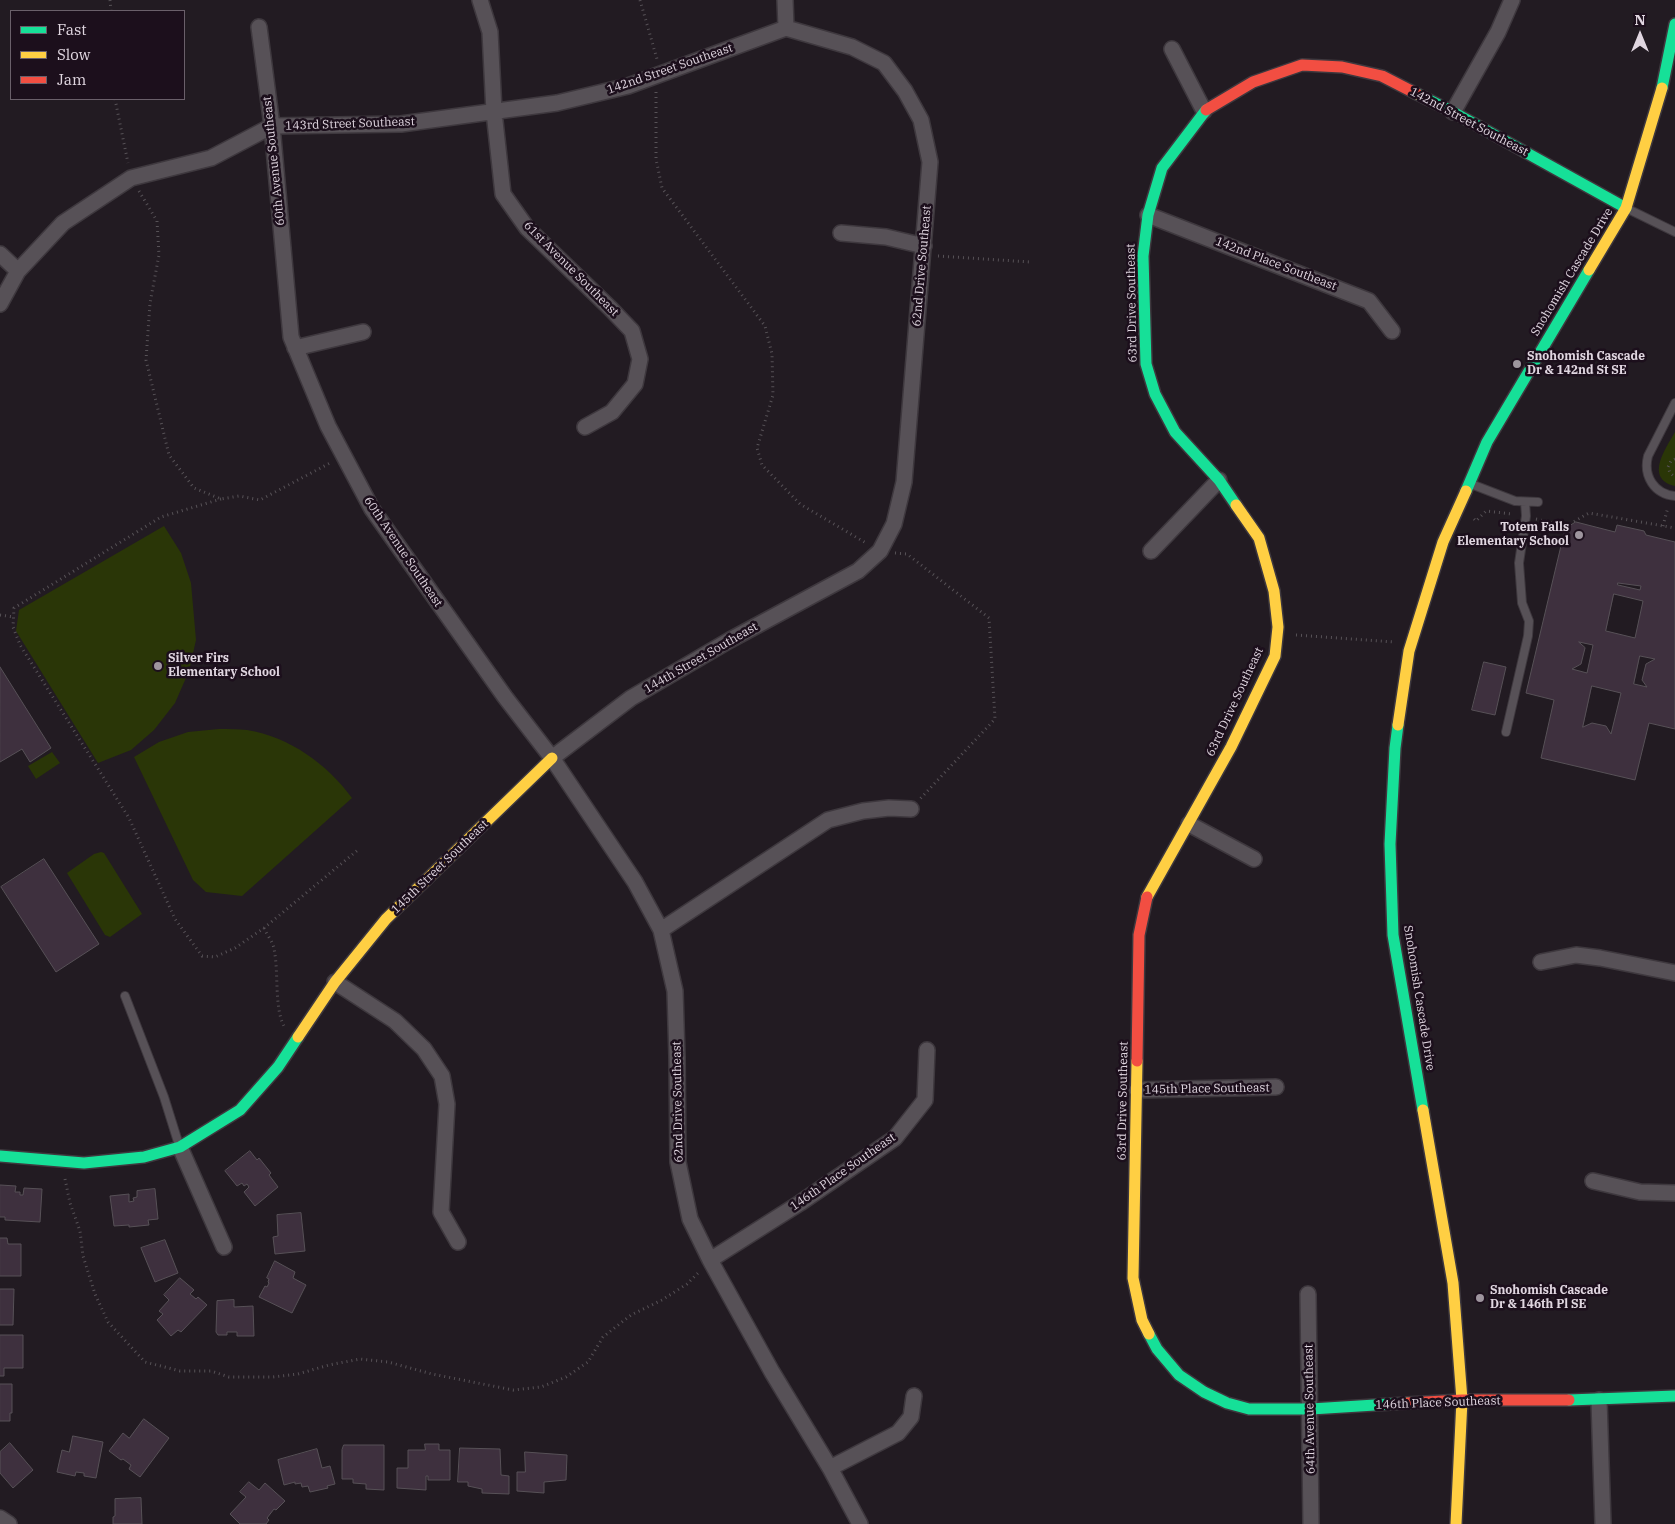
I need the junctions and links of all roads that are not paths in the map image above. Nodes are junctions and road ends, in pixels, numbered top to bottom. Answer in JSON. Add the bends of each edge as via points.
{"nodes":[{"id":1,"x":480,"y":0,"type":"edge"},
{"id":2,"x":785,"y":0,"type":"edge"},
{"id":3,"x":1512,"y":0,"type":"edge"},
{"id":4,"x":1675,"y":24,"type":"edge"},
{"id":5,"x":259,"y":27,"type":"dead end"},
{"id":6,"x":786,"y":28,"type":"junction"},
{"id":7,"x":1172,"y":49,"type":"dead end"},
{"id":8,"x":1302,"y":66,"type":"joint"},
{"id":9,"x":1204,"y":111,"type":"junction"},
{"id":10,"x":494,"y":112,"type":"junction"},
{"id":11,"x":1453,"y":112,"type":"junction"},
{"id":12,"x":272,"y":126,"type":"junction"},
{"id":13,"x":1626,"y":208,"type":"junction"},
{"id":14,"x":1148,"y":215,"type":"junction"},
{"id":15,"x":1675,"y":232,"type":"edge"},
{"id":16,"x":842,"y":233,"type":"dead end"},
{"id":17,"x":924,"y":246,"type":"junction"},
{"id":18,"x":0,"y":254,"type":"edge"},
{"id":19,"x":18,"y":271,"type":"junction"},
{"id":20,"x":0,"y":304,"type":"edge"},
{"id":21,"x":1392,"y":331,"type":"dead end"},
{"id":22,"x":363,"y":332,"type":"dead end"},
{"id":23,"x":295,"y":348,"type":"junction"},
{"id":24,"x":1675,"y":404,"type":"edge"},
{"id":25,"x":585,"y":427,"type":"dead end"},
{"id":26,"x":1219,"y":480,"type":"junction"},
{"id":27,"x":1469,"y":484,"type":"junction"},
{"id":28,"x":1675,"y":496,"type":"edge"},
{"id":29,"x":1525,"y":502,"type":"junction"},
{"id":30,"x":1538,"y":502,"type":"dead end"},
{"id":31,"x":1151,"y":551,"type":"dead end"},
{"id":32,"x":858,"y":571,"type":"joint"},
{"id":33,"x":1506,"y":732,"type":"dead end"},
{"id":34,"x":552,"y":758,"type":"junction"},
{"id":35,"x":911,"y":809,"type":"road end"},
{"id":36,"x":1189,"y":824,"type":"junction"},
{"id":37,"x":1254,"y":860,"type":"dead end"},
{"id":38,"x":661,"y":930,"type":"junction"},
{"id":39,"x":1541,"y":962,"type":"dead end"},
{"id":40,"x":1675,"y":973,"type":"edge"},
{"id":41,"x":335,"y":982,"type":"junction"},
{"id":42,"x":125,"y":996,"type":"dead end"},
{"id":43,"x":927,"y":1050,"type":"dead end"},
{"id":44,"x":1276,"y":1087,"type":"dead end"},
{"id":45,"x":1137,"y":1090,"type":"junction"},
{"id":46,"x":180,"y":1147,"type":"junction"},
{"id":47,"x":0,"y":1156,"type":"edge"},
{"id":48,"x":1593,"y":1181,"type":"dead end"},
{"id":49,"x":1675,"y":1193,"type":"edge"},
{"id":50,"x":458,"y":1242,"type":"dead end"},
{"id":51,"x":224,"y":1247,"type":"dead end"},
{"id":52,"x":710,"y":1260,"type":"junction"},
{"id":53,"x":1308,"y":1294,"type":"dead end"},
{"id":54,"x":1204,"y":1392,"type":"joint"},
{"id":55,"x":914,"y":1396,"type":"dead end"},
{"id":56,"x":1675,"y":1396,"type":"edge"},
{"id":57,"x":1462,"y":1400,"type":"junction"},
{"id":58,"x":1600,"y":1400,"type":"junction"},
{"id":59,"x":1311,"y":1409,"type":"junction"},
{"id":60,"x":830,"y":1468,"type":"junction"},
{"id":61,"x":0,"y":1518,"type":"edge"},
{"id":62,"x":9,"y":1524,"type":"edge"},
{"id":63,"x":860,"y":1524,"type":"edge"},
{"id":64,"x":1311,"y":1524,"type":"edge"},
{"id":65,"x":1456,"y":1524,"type":"edge"},
{"id":66,"x":1604,"y":1524,"type":"edge"}],
"edges":[{"from":1,"to":10,"type":"street","name":"61st Avenue Southeast","via":[[490,32]]},
{"from":2,"to":6,"type":"street"},
{"from":3,"to":11,"type":"street","via":[[1498,32]]},
{"from":4,"to":13,"type":"street","name":"Snohomish Cascade Drive","via":[[1663,83]]},
{"from":5,"to":12,"type":"street","name":"60th Avenue Southeast"},
{"from":6,"to":10,"type":"street","name":"142nd Street Southeast","via":[[628,86],[566,101]]},
{"from":6,"to":17,"type":"street","name":"62nd Drive Southeast","via":[[852,47],[884,63],[905,91],[921,120],[930,162]]},
{"from":7,"to":9,"type":"street"},
{"from":8,"to":9,"type":"street","name":"63rd Drive Southeast","via":[[1253,82]]},
{"from":8,"to":11,"type":"street","name":"142nd Street Southeast","via":[[1342,67],[1382,76]]},
{"from":9,"to":14,"type":"street","name":"63rd Drive Southeast","via":[[1162,168]]},
{"from":10,"to":12,"type":"street","name":"143rd Street Southeast","via":[[401,124]]},
{"from":10,"to":25,"type":"street","name":"61st Avenue Southeast","via":[[503,194],[527,228],[632,331],[640,359],[635,384],[612,412]]},
{"from":11,"to":13,"type":"street","name":"142nd Street Southeast"},
{"from":12,"to":19,"type":"street","name":"143rd Street Southeast","via":[[211,158],[131,178],[63,223]]},
{"from":12,"to":23,"type":"street","name":"60th Avenue Southeast","via":[[291,337]]},
{"from":13,"to":15,"type":"lane"},
{"from":13,"to":27,"type":"street","name":"Snohomish Cascade Drive","via":[[1487,442]]},
{"from":14,"to":21,"type":"street","name":"142nd Place Southeast","via":[[1369,301]]},
{"from":14,"to":26,"type":"street","name":"63rd Drive Southeast","via":[[1143,256],[1146,364],[1155,394],[1175,432]]},
{"from":16,"to":17,"type":"street","via":[[886,237]]},
{"from":17,"to":32,"type":"street","name":"62nd Drive Southeast","via":[[904,482],[894,524],[880,551]]},
{"from":18,"to":19,"type":"street"},
{"from":19,"to":20,"type":"street","name":"143rd Street Southeast"},
{"from":22,"to":23,"type":"street"},
{"from":23,"to":34,"type":"street","name":"60th Avenue Southeast","via":[[328,426],[372,509]]},
{"from":24,"to":28,"type":"lane","via":[[1646,464],[1649,479],[1654,485],[1660,491]]},
{"from":26,"to":31,"type":"street"},
{"from":26,"to":36,"type":"street","name":"63rd Drive Southeast","via":[[1259,538],[1274,591],[1278,633],[1275,656]]},
{"from":27,"to":29,"type":"lane"},
{"from":27,"to":57,"type":"street","name":"Snohomish Cascade Drive","via":[[1443,542],[1409,651],[1395,748],[1390,844],[1393,935],[1453,1283]]},
{"from":29,"to":30,"type":"lane"},
{"from":29,"to":33,"type":"lane","via":[[1519,563],[1522,603],[1529,621],[1528,636]]},
{"from":32,"to":34,"type":"street","name":"144th Street Southeast","via":[[631,698]]},
{"from":34,"to":38,"type":"street","name":"62nd Drive Southeast","via":[[635,882]]},
{"from":34,"to":41,"type":"street","name":"145th Street Southeast","via":[[386,919]]},
{"from":35,"to":38,"type":"street","via":[[863,811],[828,820]]},
{"from":36,"to":37,"type":"street"},
{"from":36,"to":45,"type":"street","name":"63rd Drive Southeast","via":[[1148,894],[1139,935]]},
{"from":38,"to":52,"type":"street","name":"62nd Drive Southeast","via":[[675,991],[678,1162],[690,1219]]},
{"from":39,"to":40,"type":"street","via":[[1576,955]]},
{"from":41,"to":46,"type":"street","via":[[278,1067],[240,1110]]},
{"from":41,"to":50,"type":"street","via":[[395,1021],[424,1049],[442,1076],[447,1104],[442,1212]]},
{"from":42,"to":46,"type":"lane"},
{"from":43,"to":52,"type":"street","name":"146th Place Southeast","via":[[925,1100],[895,1138]]},
{"from":44,"to":45,"type":"street","name":"145th Place Southeast"},
{"from":45,"to":54,"type":"street","name":"63rd Drive Southeast","via":[[1133,1278],[1142,1320],[1157,1349],[1179,1375]]},
{"from":46,"to":47,"type":"street","via":[[144,1157],[84,1163]]},
{"from":46,"to":51,"type":"street"},
{"from":48,"to":49,"type":"street","via":[[1640,1192]]},
{"from":52,"to":60,"type":"street","name":"62nd Drive Southeast"},
{"from":53,"to":59,"type":"street","name":"64th Avenue Southeast"},
{"from":54,"to":59,"type":"street","name":"146th Place Southeast","via":[[1248,1409]]},
{"from":55,"to":60,"type":"street","via":[[911,1417],[898,1433]]},
{"from":56,"to":58,"type":"street","name":"146th Place Southeast"},
{"from":57,"to":58,"type":"street","name":"146th Place Southeast"},
{"from":57,"to":59,"type":"street","name":"146th Place Southeast"},
{"from":57,"to":65,"type":"street","name":"Snohomish Cascade Drive"},
{"from":58,"to":66,"type":"street"},
{"from":59,"to":64,"type":"street","name":"64th Avenue Southeast"},
{"from":60,"to":63,"type":"street","name":"62nd Drive Southeast"},
{"from":61,"to":62,"type":"street"}]}
